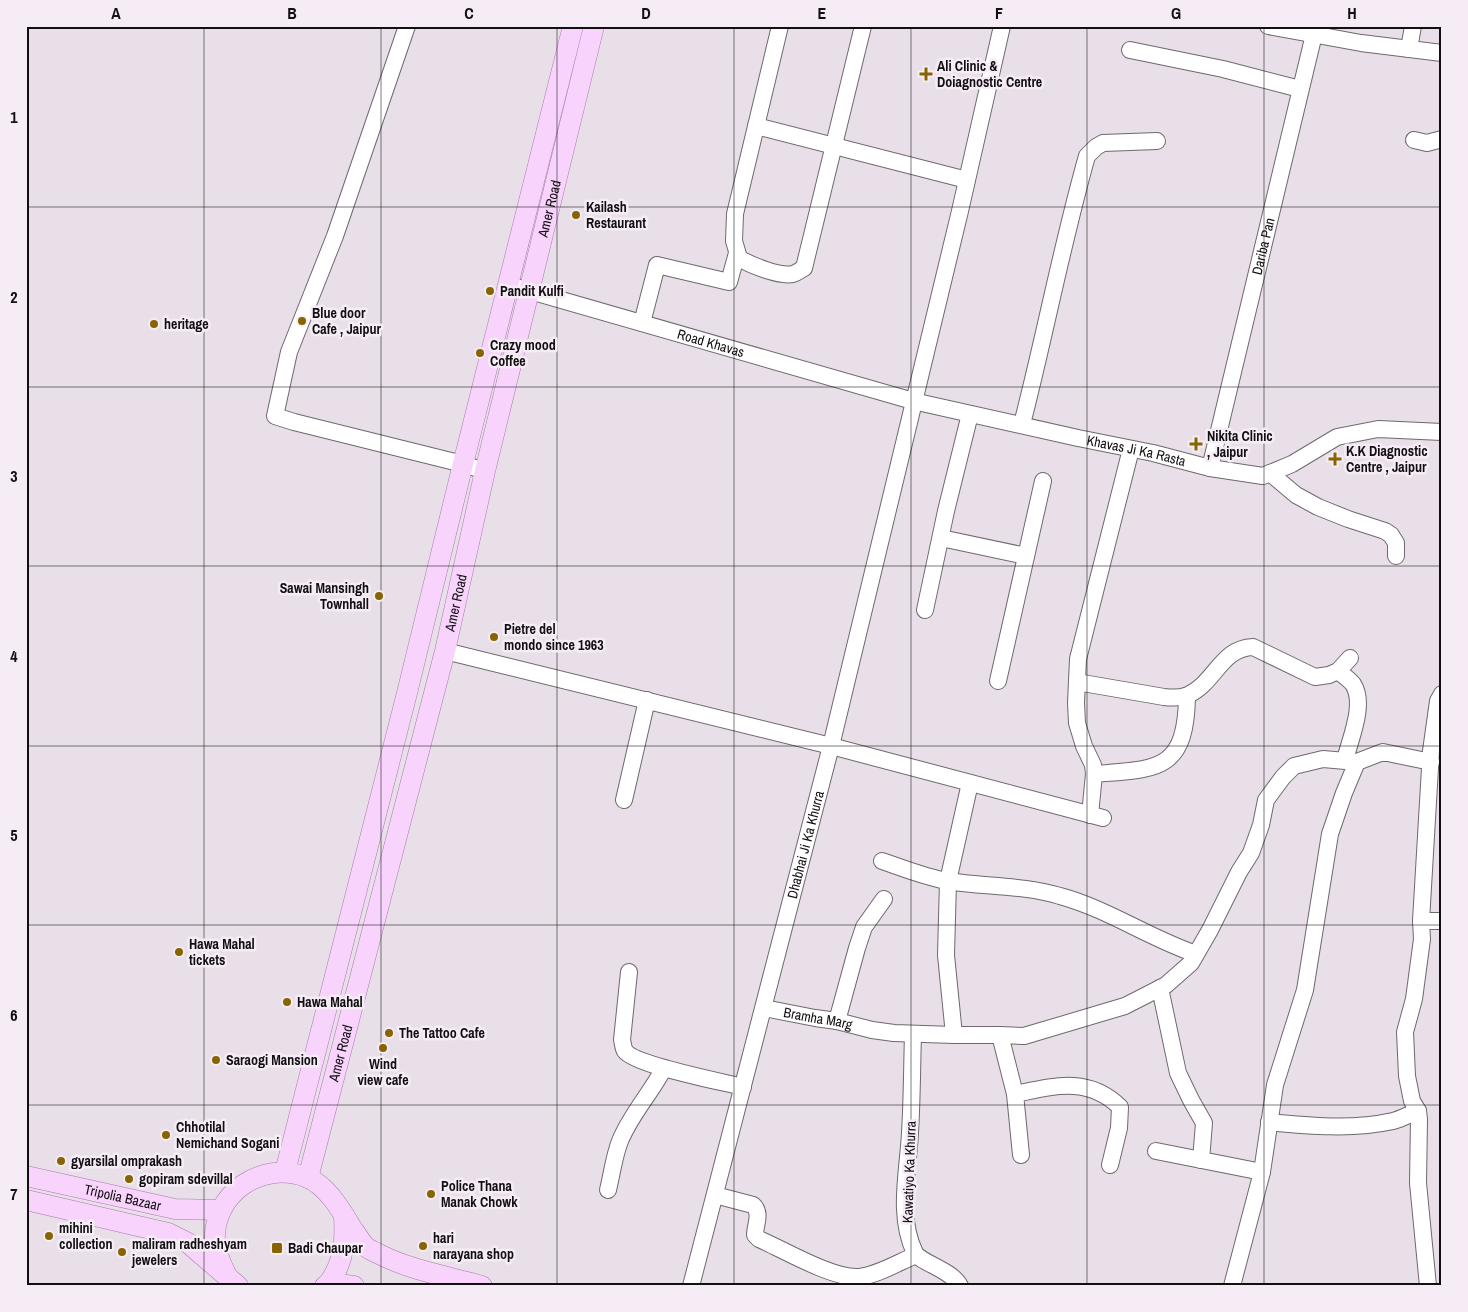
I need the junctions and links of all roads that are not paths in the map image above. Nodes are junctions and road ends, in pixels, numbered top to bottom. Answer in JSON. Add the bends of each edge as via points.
{"nodes":[{"id":1,"x":407,"y":26,"type":"edge"},
{"id":2,"x":573,"y":26,"type":"edge"},
{"id":3,"x":594,"y":26,"type":"edge"},
{"id":4,"x":780,"y":26,"type":"edge"},
{"id":5,"x":863,"y":26,"type":"edge"},
{"id":6,"x":1002,"y":26,"type":"edge"},
{"id":7,"x":1268,"y":26,"type":"edge"},
{"id":8,"x":1413,"y":26,"type":"edge"},
{"id":9,"x":1315,"y":31,"type":"edge"},
{"id":10,"x":1408,"y":49,"type":"junction"},
{"id":11,"x":1130,"y":50,"type":"dead end"},
{"id":12,"x":1442,"y":53,"type":"edge"},
{"id":13,"x":1300,"y":89,"type":"junction"},
{"id":14,"x":756,"y":126,"type":"junction"},
{"id":15,"x":1442,"y":139,"type":"edge"},
{"id":16,"x":1414,"y":140,"type":"dead end"},
{"id":17,"x":1157,"y":141,"type":"dead end"},
{"id":18,"x":834,"y":147,"type":"junction"},
{"id":19,"x":967,"y":180,"type":"junction"},
{"id":20,"x":737,"y":253,"type":"junction"},
{"id":21,"x":508,"y":285,"type":"junction"},
{"id":22,"x":529,"y":291,"type":"junction"},
{"id":23,"x":642,"y":324,"type":"junction"},
{"id":24,"x":913,"y":401,"type":"junction"},
{"id":25,"x":970,"y":414,"type":"junction"},
{"id":26,"x":1022,"y":424,"type":"junction"},
{"id":27,"x":1442,"y":432,"type":"edge"},
{"id":28,"x":1131,"y":449,"type":"junction"},
{"id":29,"x":463,"y":464,"type":"junction"},
{"id":30,"x":1210,"y":468,"type":"junction"},
{"id":31,"x":485,"y":471,"type":"junction"},
{"id":32,"x":1270,"y":473,"type":"junction"},
{"id":33,"x":1043,"y":481,"type":"dead end"},
{"id":34,"x":941,"y":538,"type":"junction"},
{"id":35,"x":1026,"y":556,"type":"junction"},
{"id":36,"x":1396,"y":556,"type":"dead end"},
{"id":37,"x":925,"y":610,"type":"dead end"},
{"id":38,"x":446,"y":651,"type":"junction"},
{"id":39,"x":1350,"y":658,"type":"dead end"},
{"id":40,"x":1338,"y":671,"type":"junction"},
{"id":41,"x":998,"y":681,"type":"dead end"},
{"id":42,"x":1077,"y":682,"type":"junction"},
{"id":43,"x":1442,"y":694,"type":"edge"},
{"id":44,"x":1186,"y":696,"type":"junction"},
{"id":45,"x":647,"y":700,"type":"junction"},
{"id":46,"x":831,"y":746,"type":"junction"},
{"id":47,"x":1435,"y":755,"type":"edge"},
{"id":48,"x":1351,"y":761,"type":"junction"},
{"id":49,"x":1094,"y":774,"type":"junction"},
{"id":50,"x":970,"y":783,"type":"junction"},
{"id":51,"x":624,"y":800,"type":"dead end"},
{"id":52,"x":882,"y":861,"type":"dead end"},
{"id":53,"x":948,"y":881,"type":"junction"},
{"id":54,"x":884,"y":899,"type":"dead end"},
{"id":55,"x":1442,"y":920,"type":"edge"},
{"id":56,"x":1422,"y":921,"type":"junction"},
{"id":57,"x":1196,"y":954,"type":"junction"},
{"id":58,"x":629,"y":972,"type":"dead end"},
{"id":59,"x":1160,"y":988,"type":"junction"},
{"id":60,"x":764,"y":1008,"type":"junction"},
{"id":61,"x":838,"y":1020,"type":"junction"},
{"id":62,"x":913,"y":1034,"type":"junction"},
{"id":63,"x":1000,"y":1035,"type":"junction"},
{"id":64,"x":954,"y":1036,"type":"junction"},
{"id":65,"x":664,"y":1068,"type":"junction"},
{"id":66,"x":743,"y":1087,"type":"junction"},
{"id":67,"x":1015,"y":1094,"type":"junction"},
{"id":68,"x":1418,"y":1111,"type":"junction"},
{"id":69,"x":1269,"y":1122,"type":"junction"},
{"id":70,"x":1156,"y":1151,"type":"dead end"},
{"id":71,"x":1021,"y":1154,"type":"dead end"},
{"id":72,"x":1201,"y":1160,"type":"junction"},
{"id":73,"x":1110,"y":1165,"type":"dead end"},
{"id":74,"x":285,"y":1172,"type":"junction"},
{"id":75,"x":1262,"y":1172,"type":"junction"},
{"id":76,"x":26,"y":1176,"type":"edge"},
{"id":77,"x":308,"y":1178,"type":"junction"},
{"id":78,"x":608,"y":1190,"type":"dead end"},
{"id":79,"x":715,"y":1195,"type":"junction"},
{"id":80,"x":26,"y":1200,"type":"edge"},
{"id":81,"x":221,"y":1210,"type":"junction"},
{"id":82,"x":344,"y":1215,"type":"junction"},
{"id":83,"x":916,"y":1255,"type":"junction"},
{"id":84,"x":230,"y":1280,"type":"edge"},
{"id":85,"x":327,"y":1285,"type":"edge"},
{"id":86,"x":354,"y":1286,"type":"edge"},
{"id":87,"x":482,"y":1286,"type":"edge"},
{"id":88,"x":692,"y":1286,"type":"edge"},
{"id":89,"x":960,"y":1286,"type":"edge"},
{"id":90,"x":1232,"y":1286,"type":"edge"},
{"id":91,"x":1428,"y":1286,"type":"edge"}],
"edges":[{"from":1,"to":29,"type":"street","via":[[335,236],[289,352],[276,416]]},
{"from":2,"to":21,"type":"main road","name":"Amer Road"},
{"from":3,"to":22,"type":"main road","name":"Amer Road"},
{"from":4,"to":14,"type":"street"},
{"from":5,"to":18,"type":"street"},
{"from":6,"to":19,"type":"street","name":"Dhabhai Ji Ka Khurra"},
{"from":7,"to":9,"type":"street"},
{"from":8,"to":10,"type":"street"},
{"from":9,"to":10,"type":"street"},
{"from":9,"to":13,"type":"street","name":"Dariba Pan"},
{"from":10,"to":12,"type":"street"},
{"from":11,"to":13,"type":"street"},
{"from":13,"to":30,"type":"street","name":"Dariba Pan"},
{"from":14,"to":18,"type":"street"},
{"from":14,"to":20,"type":"street","via":[[735,214]]},
{"from":15,"to":16,"type":"street","via":[[1427,143]]},
{"from":17,"to":26,"type":"street","via":[[1104,143],[1087,156]]},
{"from":18,"to":19,"type":"street"},
{"from":18,"to":20,"type":"street","via":[[804,268],[788,275],[754,267],[739,258]]},
{"from":19,"to":24,"type":"street","name":"Dhabhai Ji Ka Khurra"},
{"from":20,"to":23,"type":"street","via":[[729,282],[656,265]]},
{"from":21,"to":22,"type":"street","name":"Road Khavas"},
{"from":21,"to":29,"type":"main road","name":"Amer Road"},
{"from":22,"to":23,"type":"street","name":"Road Khavas"},
{"from":22,"to":31,"type":"main road","name":"Amer Road"},
{"from":23,"to":24,"type":"street","name":"Road Khavas"},
{"from":24,"to":25,"type":"street","name":"Khavas Ji Ka Rasta"},
{"from":24,"to":46,"type":"street","name":"Dhabhai Ji Ka Khurra"},
{"from":25,"to":26,"type":"street","name":"Khavas Ji Ka Rasta"},
{"from":25,"to":34,"type":"street"},
{"from":26,"to":28,"type":"street","name":"Khavas Ji Ka Rasta"},
{"from":27,"to":32,"type":"street","name":"Khavas Ji Ka Rasta","via":[[1378,428],[1337,437]]},
{"from":28,"to":30,"type":"street","name":"Khavas Ji Ka Rasta"},
{"from":28,"to":42,"type":"street","via":[[1078,659]]},
{"from":29,"to":31,"type":"street"},
{"from":29,"to":74,"type":"main road","name":"Amer Road"},
{"from":30,"to":32,"type":"street","name":"Khavas Ji Ka Rasta","via":[[1263,476]]},
{"from":31,"to":38,"type":"main road","name":"Amer Road"},
{"from":32,"to":36,"type":"street","via":[[1296,495],[1348,519],[1385,531],[1396,543]]},
{"from":33,"to":35,"type":"street"},
{"from":34,"to":35,"type":"street"},
{"from":34,"to":37,"type":"street"},
{"from":35,"to":41,"type":"street"},
{"from":38,"to":45,"type":"street"},
{"from":38,"to":77,"type":"main road","name":"Amer Road"},
{"from":39,"to":40,"type":"street"},
{"from":40,"to":44,"type":"street","via":[[1315,677],[1253,646],[1244,647],[1234,651],[1204,684]]},
{"from":40,"to":48,"type":"street","via":[[1352,682],[1359,702]]},
{"from":42,"to":44,"type":"street","via":[[1164,698]]},
{"from":42,"to":49,"type":"street","via":[[1077,723]]},
{"from":43,"to":47,"type":"street","via":[[1438,702]]},
{"from":44,"to":49,"type":"street","via":[[1183,732],[1168,760],[1154,767]]},
{"from":45,"to":46,"type":"street"},
{"from":45,"to":51,"type":"street"},
{"from":46,"to":50,"type":"street"},
{"from":46,"to":60,"type":"street","name":"Dhabhai Ji Ka Khurra"},
{"from":47,"to":48,"type":"street","via":[[1383,752]]},
{"from":47,"to":56,"type":"street"},
{"from":48,"to":57,"type":"street","name":"Bramha Marg","via":[[1323,759],[1294,766],[1283,778],[1266,800],[1252,853],[1238,872]]},
{"from":48,"to":69,"type":"street","via":[[1330,834],[1305,990],[1275,1085]]},
{"from":49,"to":50,"type":"street","via":[[1096,816]]},
{"from":50,"to":53,"type":"street"},
{"from":52,"to":53,"type":"street"},
{"from":53,"to":57,"type":"street","via":[[1062,896],[1110,914],[1170,945]]},
{"from":53,"to":64,"type":"street","via":[[946,955]]},
{"from":54,"to":61,"type":"street","via":[[869,920],[856,948]]},
{"from":55,"to":56,"type":"street"},
{"from":56,"to":68,"type":"street","via":[[1414,999],[1405,1032],[1407,1076],[1412,1101]]},
{"from":57,"to":59,"type":"street","name":"Bramha Marg"},
{"from":58,"to":65,"type":"street","via":[[622,1040],[624,1050],[634,1058]]},
{"from":59,"to":63,"type":"street","name":"Bramha Marg","via":[[1125,1006],[1024,1036]]},
{"from":59,"to":72,"type":"street","via":[[1178,1073],[1204,1123]]},
{"from":60,"to":61,"type":"street","name":"Bramha Marg"},
{"from":60,"to":66,"type":"street","name":"Dhabhai Ji Ka Khurra"},
{"from":61,"to":62,"type":"street","name":"Bramha Marg","via":[[872,1030]]},
{"from":62,"to":64,"type":"street","name":"Bramha Marg"},
{"from":62,"to":83,"type":"street","name":"Kawatiyo Ka Khurra","via":[[905,1226]]},
{"from":63,"to":64,"type":"street","name":"Bramha Marg"},
{"from":63,"to":67,"type":"street"},
{"from":65,"to":66,"type":"street"},
{"from":65,"to":78,"type":"street","via":[[620,1142]]},
{"from":66,"to":79,"type":"street","name":"Dhabhai Ji Ka Khurra"},
{"from":67,"to":71,"type":"street"},
{"from":67,"to":73,"type":"street","via":[[1081,1086],[1110,1097],[1120,1107],[1121,1117]]},
{"from":68,"to":69,"type":"street","via":[[1393,1121],[1356,1126]]},
{"from":68,"to":91,"type":"street","via":[[1418,1183]]},
{"from":69,"to":75,"type":"street"},
{"from":70,"to":72,"type":"street"},
{"from":72,"to":75,"type":"street"},
{"from":74,"to":77,"type":"main road"},
{"from":74,"to":81,"type":"main road","via":[[264,1174],[246,1181],[232,1193]]},
{"from":75,"to":90,"type":"street"},
{"from":76,"to":81,"type":"main road","name":"Tripolia Bazaar","via":[[175,1209]]},
{"from":77,"to":82,"type":"main road","via":[[322,1187]]},
{"from":79,"to":83,"type":"street","via":[[757,1208],[755,1235],[759,1239],[846,1276],[872,1274]]},
{"from":79,"to":88,"type":"street","name":"Dhabhai Ji Ka Khurra"},
{"from":80,"to":84,"type":"main road","name":"Tripolia Bazaar","via":[[168,1233],[188,1243]]},
{"from":81,"to":84,"type":"main road","via":[[215,1242],[219,1259]]},
{"from":82,"to":85,"type":"main road","via":[[344,1251]]},
{"from":82,"to":87,"type":"main road","via":[[364,1246],[388,1259]]},
{"from":83,"to":89,"type":"street","via":[[949,1274]]},
{"from":85,"to":86,"type":"main road"}]}
